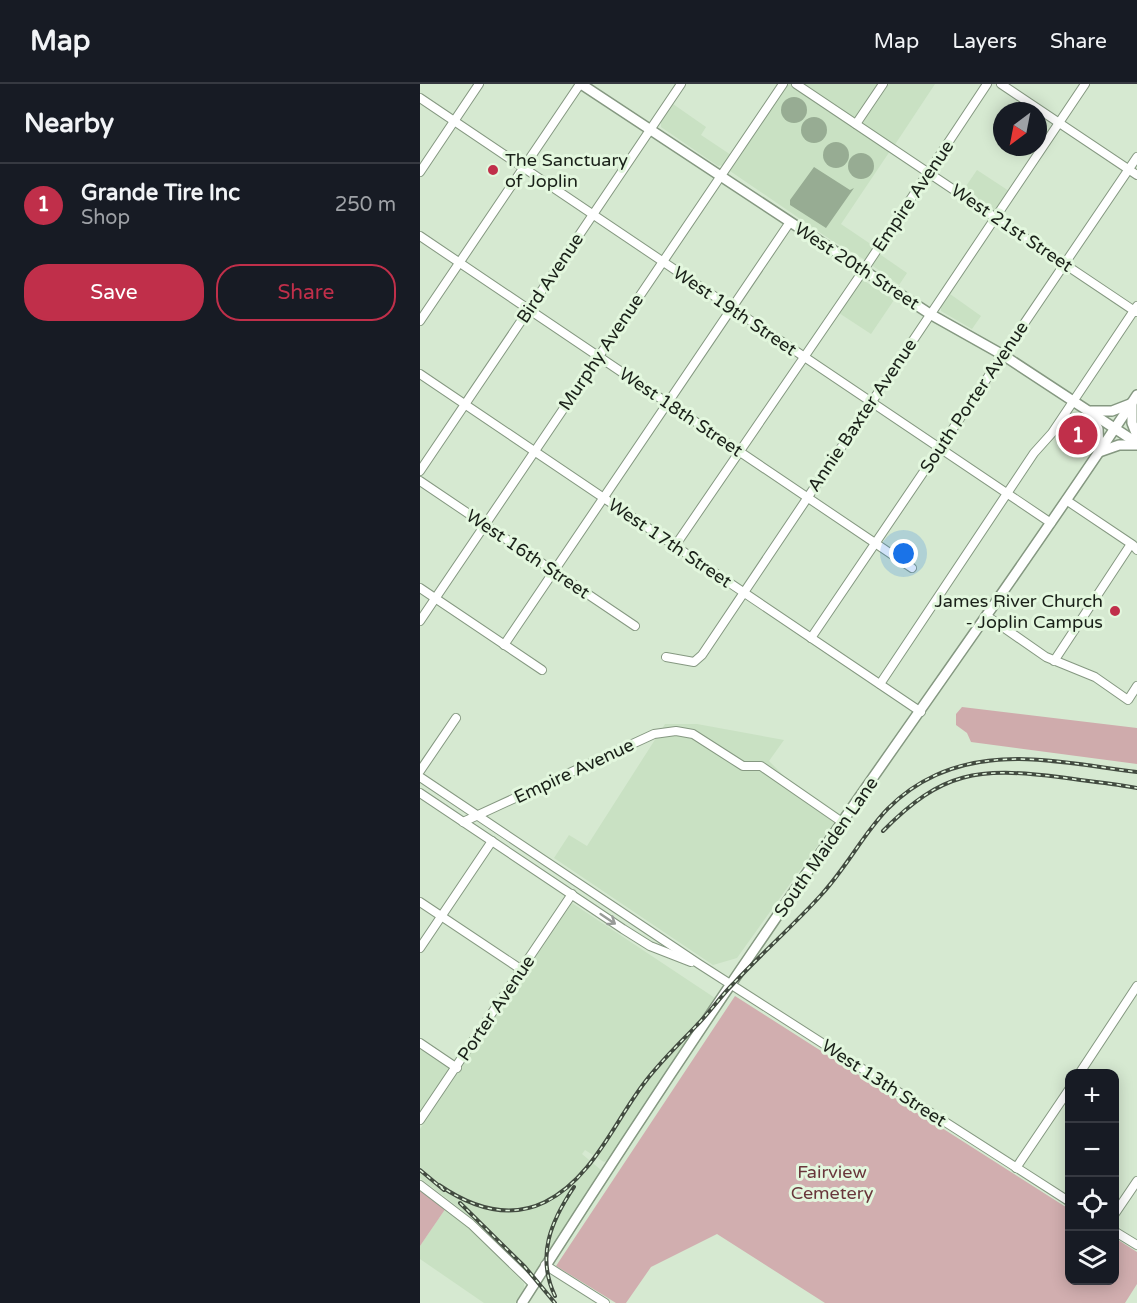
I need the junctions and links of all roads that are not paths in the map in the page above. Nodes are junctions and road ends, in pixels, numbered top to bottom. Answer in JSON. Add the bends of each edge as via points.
{"nodes":[{"id":1,"x":479,"y":84,"type":"edge"},
{"id":2,"x":580,"y":84,"type":"edge"},
{"id":3,"x":681,"y":84,"type":"edge"},
{"id":4,"x":783,"y":84,"type":"edge"},
{"id":5,"x":796,"y":84,"type":"edge"},
{"id":6,"x":883,"y":84,"type":"edge"},
{"id":7,"x":987,"y":84,"type":"edge"},
{"id":8,"x":1001,"y":84,"type":"edge"},
{"id":9,"x":1086,"y":84,"type":"edge"},
{"id":10,"x":420,"y":98,"type":"edge"},
{"id":11,"x":454,"y":121,"type":"junction"},
{"id":12,"x":1059,"y":123,"type":"junction"},
{"id":13,"x":856,"y":124,"type":"junction"},
{"id":14,"x":650,"y":130,"type":"junction"},
{"id":15,"x":1137,"y":157,"type":"edge"},
{"id":16,"x":524,"y":168,"type":"junction"},
{"id":17,"x":1129,"y":169,"type":"junction"},
{"id":18,"x":420,"y":172,"type":"edge"},
{"id":19,"x":928,"y":172,"type":"junction"},
{"id":20,"x":1137,"y":175,"type":"edge"},
{"id":21,"x":720,"y":176,"type":"junction"},
{"id":22,"x":593,"y":214,"type":"junction"},
{"id":23,"x":995,"y":218,"type":"junction"},
{"id":24,"x":790,"y":222,"type":"junction"},
{"id":25,"x":420,"y":236,"type":"edge"},
{"id":26,"x":662,"y":261,"type":"junction"},
{"id":27,"x":459,"y":262,"type":"junction"},
{"id":28,"x":1065,"y":264,"type":"junction"},
{"id":29,"x":863,"y":271,"type":"junction"},
{"id":30,"x":732,"y":308,"type":"junction"},
{"id":31,"x":529,"y":309,"type":"junction"},
{"id":32,"x":1136,"y":310,"type":"edge"},
{"id":33,"x":930,"y":314,"type":"junction"},
{"id":34,"x":420,"y":321,"type":"edge"},
{"id":35,"x":1003,"y":355,"type":"junction"},
{"id":36,"x":598,"y":356,"type":"junction"},
{"id":37,"x":804,"y":357,"type":"junction"},
{"id":38,"x":420,"y":374,"type":"edge"},
{"id":39,"x":1135,"y":399,"type":"edge"},
{"id":40,"x":1074,"y":400,"type":"junction"},
{"id":41,"x":871,"y":402,"type":"junction"},
{"id":42,"x":668,"y":403,"type":"junction"},
{"id":43,"x":465,"y":404,"type":"junction"},
{"id":44,"x":1089,"y":410,"type":"junction"},
{"id":45,"x":1115,"y":428,"type":"junction"},
{"id":46,"x":1137,"y":436,"type":"edge"},
{"id":47,"x":1137,"y":444,"type":"edge"},
{"id":48,"x":940,"y":448,"type":"junction"},
{"id":49,"x":535,"y":451,"type":"junction"},
{"id":50,"x":740,"y":451,"type":"junction"},
{"id":51,"x":1099,"y":452,"type":"junction"},
{"id":52,"x":420,"y":471,"type":"edge"},
{"id":53,"x":420,"y":481,"type":"edge"},
{"id":54,"x":1008,"y":494,"type":"junction"},
{"id":55,"x":807,"y":496,"type":"junction"},
{"id":56,"x":604,"y":498,"type":"junction"},
{"id":57,"x":1066,"y":500,"type":"junction"},
{"id":58,"x":1051,"y":523,"type":"junction"},
{"id":59,"x":485,"y":525,"type":"junction"},
{"id":60,"x":875,"y":543,"type":"junction"},
{"id":61,"x":1131,"y":544,"type":"junction"},
{"id":62,"x":675,"y":546,"type":"junction"},
{"id":63,"x":1137,"y":550,"type":"edge"},
{"id":64,"x":912,"y":568,"type":"dead end"},
{"id":65,"x":554,"y":571,"type":"junction"},
{"id":66,"x":420,"y":588,"type":"edge"},
{"id":67,"x":743,"y":592,"type":"junction"},
{"id":68,"x":435,"y":598,"type":"junction"},
{"id":69,"x":987,"y":616,"type":"junction"},
{"id":70,"x":420,"y":621,"type":"edge"},
{"id":71,"x":635,"y":626,"type":"dead end"},
{"id":72,"x":812,"y":638,"type":"junction"},
{"id":73,"x":504,"y":645,"type":"junction"},
{"id":74,"x":666,"y":657,"type":"dead end"},
{"id":75,"x":1054,"y":661,"type":"junction"},
{"id":76,"x":542,"y":670,"type":"dead end"},
{"id":77,"x":880,"y":684,"type":"junction"},
{"id":78,"x":1137,"y":686,"type":"edge"},
{"id":79,"x":921,"y":712,"type":"junction"},
{"id":80,"x":456,"y":718,"type":"dead end"},
{"id":81,"x":420,"y":771,"type":"edge"},
{"id":82,"x":420,"y":777,"type":"edge"},
{"id":83,"x":420,"y":793,"type":"edge"},
{"id":84,"x":459,"y":803,"type":"junction"},
{"id":85,"x":451,"y":814,"type":"junction"},
{"id":86,"x":477,"y":815,"type":"junction"},
{"id":87,"x":463,"y":822,"type":"junction"},
{"id":88,"x":842,"y":822,"type":"junction"},
{"id":89,"x":494,"y":826,"type":"junction"},
{"id":90,"x":490,"y":840,"type":"junction"},
{"id":91,"x":524,"y":845,"type":"junction"},
{"id":92,"x":540,"y":856,"type":"junction"},
{"id":93,"x":515,"y":857,"type":"junction"},
{"id":94,"x":532,"y":868,"type":"junction"},
{"id":95,"x":570,"y":876,"type":"junction"},
{"id":96,"x":561,"y":888,"type":"junction"},
{"id":97,"x":587,"y":888,"type":"junction"},
{"id":98,"x":575,"y":897,"type":"junction"},
{"id":99,"x":420,"y":902,"type":"edge"},
{"id":100,"x":441,"y":916,"type":"junction"},
{"id":101,"x":420,"y":948,"type":"edge"},
{"id":102,"x":699,"y":964,"type":"junction"},
{"id":103,"x":522,"y":970,"type":"junction"},
{"id":104,"x":732,"y":985,"type":"junction"},
{"id":105,"x":1137,"y":986,"type":"edge"},
{"id":106,"x":420,"y":1043,"type":"edge"},
{"id":107,"x":457,"y":1068,"type":"junction"},
{"id":108,"x":1082,"y":1069,"type":"edge"},
{"id":109,"x":1065,"y":1095,"type":"edge"},
{"id":110,"x":420,"y":1120,"type":"edge"},
{"id":111,"x":1016,"y":1168,"type":"junction"},
{"id":112,"x":1137,"y":1181,"type":"edge"},
{"id":113,"x":420,"y":1185,"type":"edge"},
{"id":114,"x":1065,"y":1199,"type":"edge"},
{"id":115,"x":1119,"y":1208,"type":"edge"},
{"id":116,"x":1119,"y":1234,"type":"edge"},
{"id":117,"x":1137,"y":1245,"type":"edge"},
{"id":118,"x":545,"y":1265,"type":"junction"},
{"id":119,"x":534,"y":1285,"type":"junction"},
{"id":120,"x":522,"y":1303,"type":"edge"},
{"id":121,"x":605,"y":1303,"type":"edge"}],
"edges":[{"from":1,"to":11,"type":"street"},
{"from":2,"to":14,"type":"main road","name":"West 20th Street"},
{"from":2,"to":16,"type":"street"},
{"from":3,"to":14,"type":"street","name":"Bird Avenue"},
{"from":4,"to":21,"type":"street","name":"Murphy Avenue"},
{"from":5,"to":13,"type":"street","name":"West 21st Street"},
{"from":6,"to":13,"type":"street"},
{"from":7,"to":19,"type":"street","name":"Empire Avenue"},
{"from":8,"to":12,"type":"street"},
{"from":9,"to":12,"type":"street","name":"Annie Baxter Avenue"},
{"from":10,"to":11,"type":"street","name":"West 19th Street"},
{"from":11,"to":16,"type":"street","name":"West 19th Street"},
{"from":11,"to":18,"type":"street"},
{"from":12,"to":17,"type":"street"},
{"from":12,"to":23,"type":"street","name":"Annie Baxter Avenue"},
{"from":13,"to":19,"type":"street","name":"West 21st Street"},
{"from":14,"to":21,"type":"main road","name":"West 20th Street"},
{"from":14,"to":22,"type":"street","name":"Bird Avenue"},
{"from":15,"to":17,"type":"street","name":"South Porter Avenue"},
{"from":16,"to":22,"type":"street","name":"West 19th Street"},
{"from":16,"to":27,"type":"street"},
{"from":17,"to":20,"type":"street"},
{"from":17,"to":28,"type":"street","name":"South Porter Avenue"},
{"from":19,"to":23,"type":"street","name":"West 21st Street"},
{"from":19,"to":29,"type":"street","name":"Empire Avenue"},
{"from":21,"to":24,"type":"main road","name":"West 20th Street"},
{"from":21,"to":26,"type":"street","name":"Murphy Avenue"},
{"from":22,"to":26,"type":"street","name":"West 19th Street"},
{"from":22,"to":31,"type":"street","name":"Bird Avenue"},
{"from":23,"to":28,"type":"street","name":"West 21st Street"},
{"from":23,"to":33,"type":"street","name":"Annie Baxter Avenue"},
{"from":24,"to":29,"type":"main road","name":"West 20th Street"},
{"from":24,"to":30,"type":"street"},
{"from":25,"to":27,"type":"street","name":"West 18th Street"},
{"from":26,"to":30,"type":"street","name":"West 19th Street"},
{"from":26,"to":36,"type":"street","name":"Murphy Avenue"},
{"from":27,"to":31,"type":"street","name":"West 18th Street"},
{"from":27,"to":34,"type":"street"},
{"from":28,"to":32,"type":"street","name":"West 21st Street"},
{"from":28,"to":35,"type":"street","name":"South Porter Avenue"},
{"from":29,"to":33,"type":"main road","name":"West 20th Street"},
{"from":29,"to":37,"type":"street","name":"Empire Avenue"},
{"from":30,"to":37,"type":"street","name":"West 19th Street"},
{"from":30,"to":42,"type":"street"},
{"from":31,"to":36,"type":"street","name":"West 18th Street"},
{"from":31,"to":43,"type":"street","name":"Bird Avenue"},
{"from":32,"to":40,"type":"street"},
{"from":33,"to":35,"type":"main road","name":"West 20th Street"},
{"from":33,"to":41,"type":"street","name":"Annie Baxter Avenue"},
{"from":35,"to":40,"type":"main road","name":"West 20th Street"},
{"from":35,"to":48,"type":"street","name":"South Porter Avenue"},
{"from":36,"to":42,"type":"street","name":"West 18th Street"},
{"from":36,"to":49,"type":"street","name":"Murphy Avenue"},
{"from":37,"to":41,"type":"street","name":"West 19th Street"},
{"from":37,"to":50,"type":"street","name":"Empire Avenue"},
{"from":38,"to":43,"type":"street","name":"West 17th Street"},
{"from":39,"to":44,"type":"main road","via":[[1111,411]]},
{"from":39,"to":45,"type":"main road","name":"South Maiden Lane"},
{"from":39,"to":46,"type":"main road","via":[[1132,423]]},
{"from":40,"to":44,"type":"main road","name":"West 20th Street"},
{"from":40,"to":54,"type":"street"},
{"from":41,"to":48,"type":"street","name":"West 19th Street"},
{"from":41,"to":55,"type":"street","name":"Annie Baxter Avenue"},
{"from":42,"to":50,"type":"street","name":"West 18th Street"},
{"from":42,"to":56,"type":"street"},
{"from":43,"to":49,"type":"street","name":"West 17th Street"},
{"from":43,"to":52,"type":"street","name":"Bird Avenue"},
{"from":44,"to":45,"type":"main road","name":"West 20th Street"},
{"from":44,"to":51,"type":"main road","via":[[1098,429]]},
{"from":45,"to":47,"type":"main road","name":"West 20th Street"},
{"from":45,"to":51,"type":"main road","name":"South Maiden Lane"},
{"from":47,"to":51,"type":"main road"},
{"from":48,"to":54,"type":"street","name":"West 19th Street"},
{"from":48,"to":60,"type":"street","name":"South Porter Avenue"},
{"from":49,"to":56,"type":"street","name":"West 17th Street"},
{"from":49,"to":59,"type":"street","name":"Murphy Avenue"},
{"from":50,"to":55,"type":"street","name":"West 18th Street"},
{"from":50,"to":62,"type":"street","name":"Empire Avenue"},
{"from":51,"to":57,"type":"main road","name":"South Maiden Lane"},
{"from":53,"to":59,"type":"street","name":"West 16th Street"},
{"from":54,"to":58,"type":"street","name":"West 19th Street"},
{"from":54,"to":77,"type":"street"},
{"from":55,"to":60,"type":"street","name":"West 18th Street"},
{"from":55,"to":67,"type":"street","name":"Annie Baxter Avenue"},
{"from":56,"to":62,"type":"street","name":"West 17th Street"},
{"from":56,"to":65,"type":"street"},
{"from":57,"to":58,"type":"main road","name":"South Maiden Lane"},
{"from":57,"to":61,"type":"street"},
{"from":58,"to":69,"type":"main road","name":"South Maiden Lane"},
{"from":59,"to":65,"type":"street","name":"West 16th Street"},
{"from":59,"to":68,"type":"street","name":"Murphy Avenue"},
{"from":60,"to":64,"type":"street","name":"West 18th Street"},
{"from":60,"to":72,"type":"street","name":"South Porter Avenue"},
{"from":61,"to":63,"type":"street"},
{"from":61,"to":75,"type":"street"},
{"from":62,"to":67,"type":"street","name":"West 17th Street"},
{"from":65,"to":71,"type":"street","name":"West 16th Street"},
{"from":65,"to":73,"type":"street"},
{"from":66,"to":68,"type":"street"},
{"from":67,"to":72,"type":"street","name":"West 17th Street"},
{"from":67,"to":74,"type":"street","name":"Annie Baxter Avenue","via":[[698,660]]},
{"from":68,"to":70,"type":"street","name":"Murphy Avenue"},
{"from":68,"to":73,"type":"street"},
{"from":69,"to":75,"type":"street"},
{"from":69,"to":79,"type":"main road","name":"South Maiden Lane"},
{"from":72,"to":77,"type":"street","name":"West 17th Street"},
{"from":73,"to":76,"type":"street"},
{"from":75,"to":78,"type":"street","via":[[1095,677],[1128,700]]},
{"from":77,"to":79,"type":"street","name":"West 17th Street"},
{"from":79,"to":88,"type":"main road","name":"South Maiden Lane"},
{"from":80,"to":81,"type":"street"},
{"from":82,"to":84,"type":"street","name":"West 13th Street"},
{"from":83,"to":85,"type":"street","name":"West 13th Street"},
{"from":84,"to":85,"type":"street"},
{"from":84,"to":86,"type":"street","name":"West 13th Street"},
{"from":85,"to":87,"type":"street","name":"West 13th Street"},
{"from":86,"to":87,"type":"street","name":"Empire Avenue"},
{"from":86,"to":88,"type":"street","name":"Empire Avenue","via":[[667,731],[688,733],[743,766],[761,766]]},
{"from":86,"to":89,"type":"street","name":"West 13th Street"},
{"from":87,"to":90,"type":"street","name":"West 13th Street"},
{"from":88,"to":104,"type":"main road","name":"South Maiden Lane"},
{"from":89,"to":90,"type":"street"},
{"from":89,"to":91,"type":"street","name":"West 13th Street"},
{"from":90,"to":93,"type":"street","name":"West 13th Street"},
{"from":90,"to":100,"type":"street"},
{"from":91,"to":92,"type":"street","name":"West 13th Street"},
{"from":91,"to":93,"type":"street"},
{"from":92,"to":94,"type":"street"},
{"from":92,"to":95,"type":"street","name":"West 13th Street"},
{"from":93,"to":94,"type":"street","name":"West 13th Street"},
{"from":94,"to":96,"type":"street","name":"West 13th Street"},
{"from":95,"to":96,"type":"street"},
{"from":95,"to":97,"type":"street","name":"West 13th Street"},
{"from":96,"to":98,"type":"street","name":"West 13th Street"},
{"from":97,"to":98,"type":"street","name":"Porter Avenue"},
{"from":97,"to":102,"type":"street","name":"West 13th Street"},
{"from":98,"to":102,"type":"street","name":"West 13th Street","one_way":true,"via":[[650,946]]},
{"from":98,"to":103,"type":"street","name":"Porter Avenue"},
{"from":99,"to":100,"type":"street"},
{"from":100,"to":101,"type":"street"},
{"from":100,"to":103,"type":"street"},
{"from":102,"to":104,"type":"street","name":"West 13th Street"},
{"from":103,"to":107,"type":"street","name":"Porter Avenue"},
{"from":104,"to":111,"type":"street","name":"West 13th Street"},
{"from":104,"to":118,"type":"main road","name":"South Maiden Lane"},
{"from":105,"to":108,"type":"street"},
{"from":106,"to":107,"type":"street"},
{"from":107,"to":110,"type":"street","name":"Porter Avenue"},
{"from":109,"to":111,"type":"street"},
{"from":111,"to":114,"type":"street","name":"West 13th Street"},
{"from":112,"to":115,"type":"street"},
{"from":113,"to":119,"type":"street","via":[[471,1224]]},
{"from":116,"to":117,"type":"street"},
{"from":118,"to":119,"type":"main road","name":"South Maiden Lane"},
{"from":118,"to":121,"type":"street"},
{"from":119,"to":120,"type":"main road","name":"South Maiden Lane"}]}
